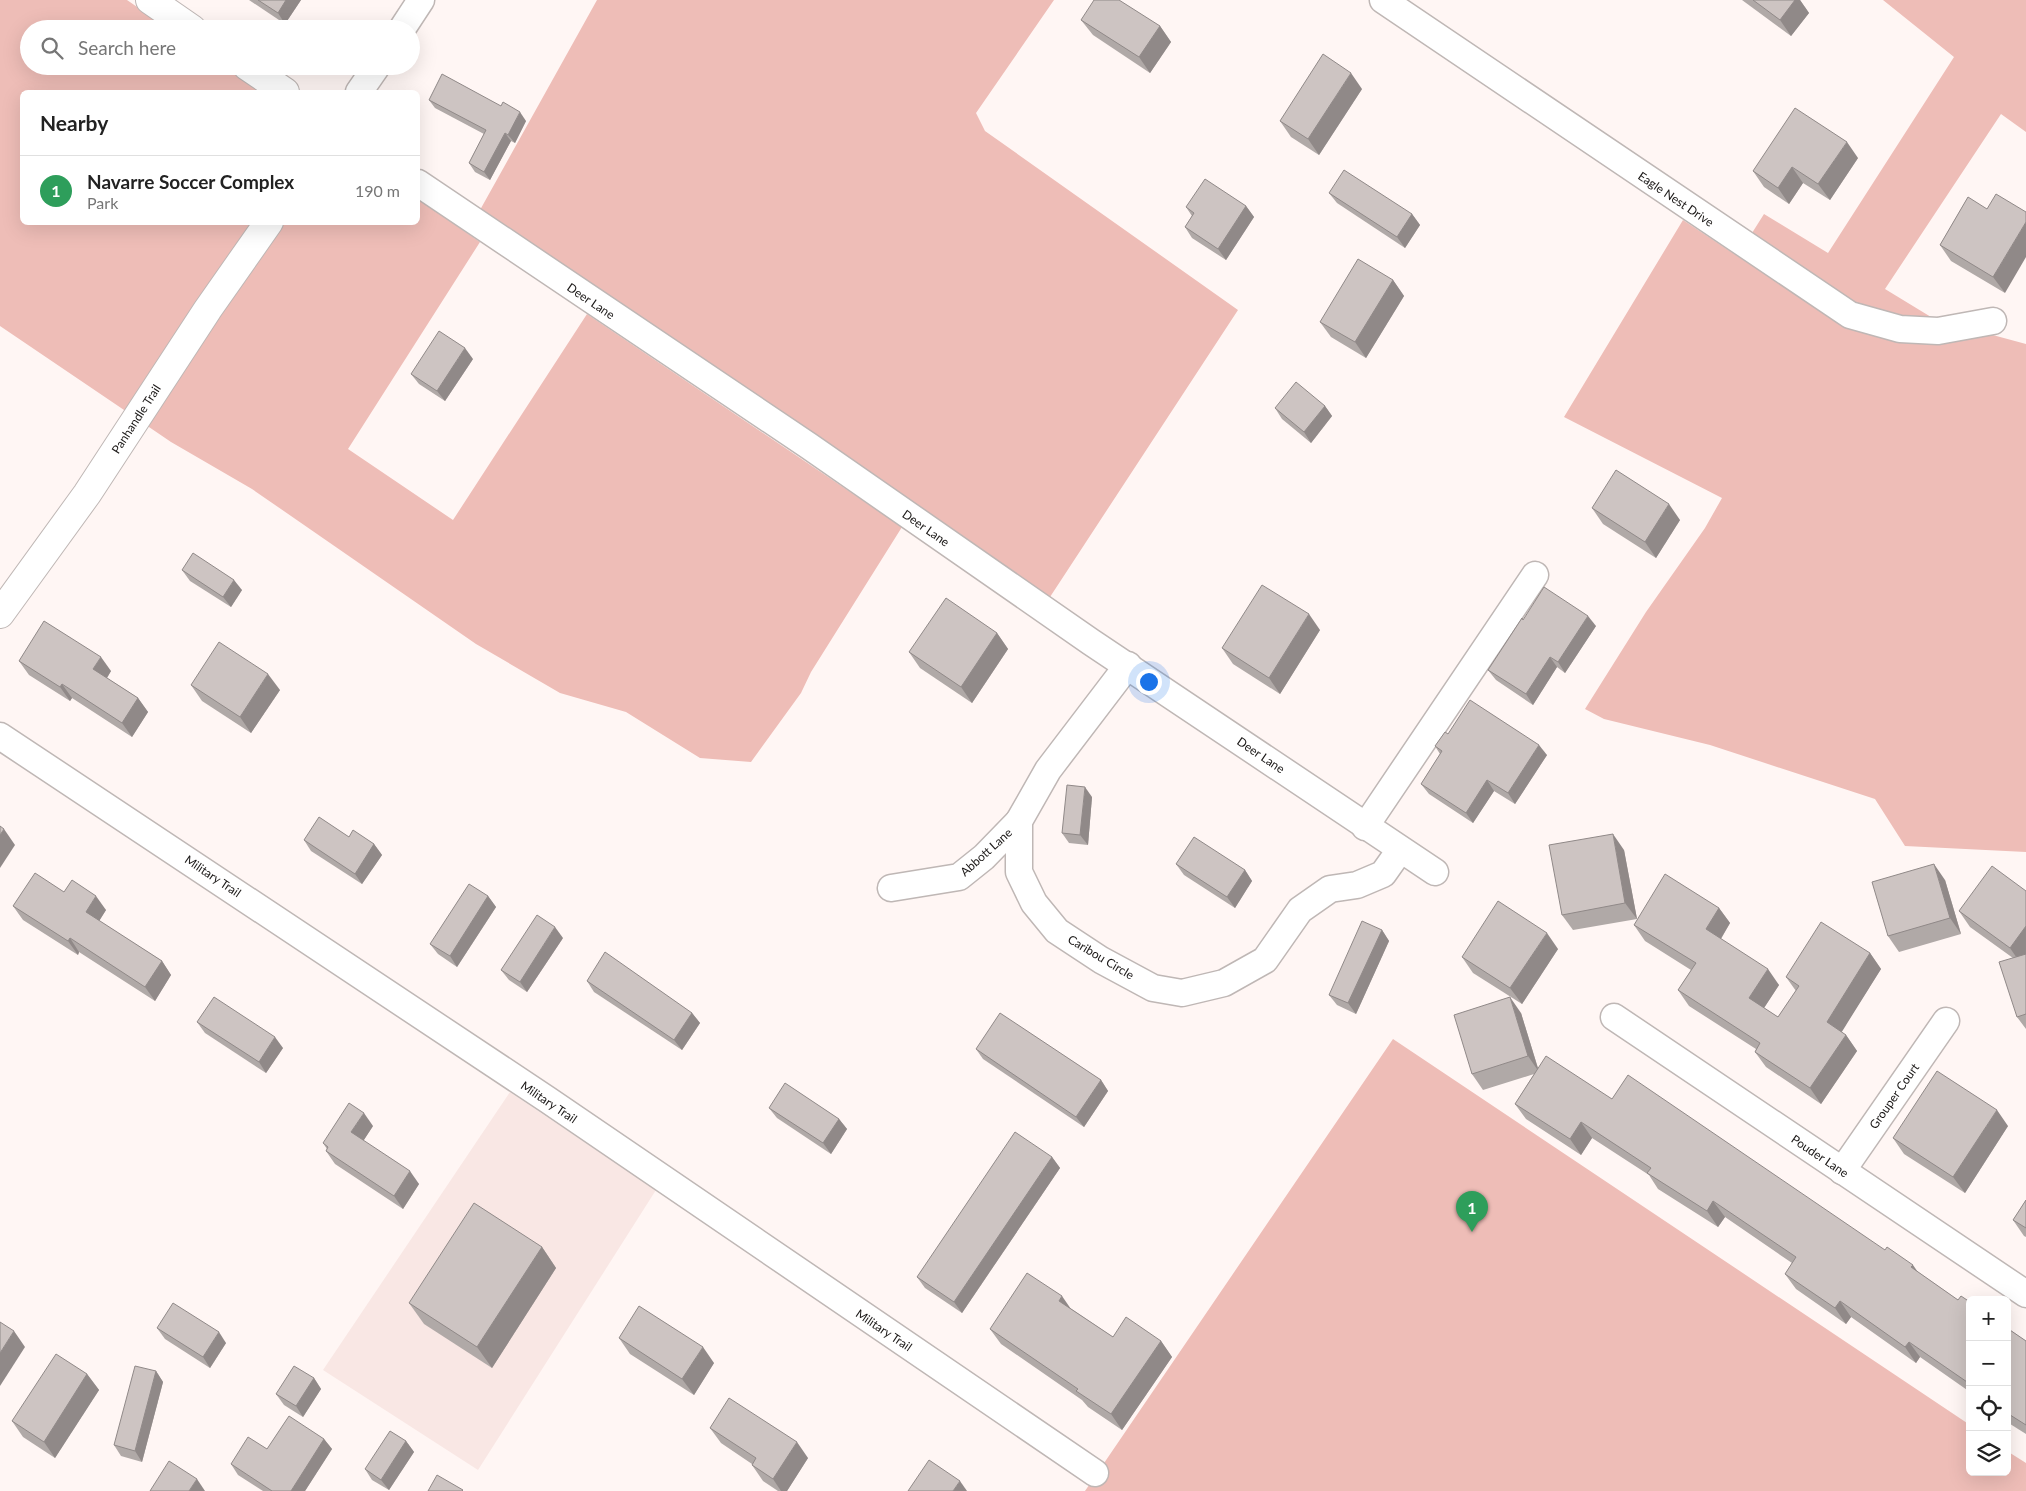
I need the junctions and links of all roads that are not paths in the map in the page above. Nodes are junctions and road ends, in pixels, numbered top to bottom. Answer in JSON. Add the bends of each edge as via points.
{"nodes":[{"id":1,"x":150,"y":0,"type":"edge"},
{"id":2,"x":421,"y":0,"type":"edge"},
{"id":3,"x":1383,"y":0,"type":"edge"},
{"id":4,"x":179,"y":20,"type":"edge"},
{"id":5,"x":408,"y":20,"type":"edge"},
{"id":6,"x":260,"y":75,"type":"edge"},
{"id":7,"x":370,"y":75,"type":"edge"},
{"id":8,"x":282,"y":90,"type":"edge"},
{"id":9,"x":359,"y":90,"type":"edge"},
{"id":10,"x":420,"y":184,"type":"edge"},
{"id":11,"x":267,"y":225,"type":"edge"},
{"id":12,"x":1992,"y":321,"type":"dead end"},
{"id":13,"x":1535,"y":575,"type":"dead end"},
{"id":14,"x":0,"y":614,"type":"edge"},
{"id":15,"x":1128,"y":666,"type":"junction"},
{"id":16,"x":0,"y":736,"type":"edge"},
{"id":17,"x":1019,"y":821,"type":"junction"},
{"id":18,"x":1365,"y":827,"type":"junction"},
{"id":19,"x":1400,"y":850,"type":"junction"},
{"id":20,"x":1435,"y":872,"type":"dead end"},
{"id":21,"x":891,"y":888,"type":"dead end"},
{"id":22,"x":1614,"y":1017,"type":"dead end"},
{"id":23,"x":1946,"y":1021,"type":"dead end"},
{"id":24,"x":1842,"y":1171,"type":"junction"},
{"id":25,"x":2026,"y":1294,"type":"edge"},
{"id":26,"x":1095,"y":1473,"type":"dead end"}],
"edges":[{"from":1,"to":4,"type":"street"},
{"from":2,"to":5,"type":"street"},
{"from":3,"to":12,"type":"street","name":"Eagle Nest Drive","via":[[1850,315],[1900,329],[1938,331]]},
{"from":6,"to":8,"type":"street"},
{"from":7,"to":9,"type":"street"},
{"from":10,"to":15,"type":"street","name":"Deer Lane"},
{"from":11,"to":14,"type":"street","name":"Panhandle Trail","via":[[87,494]]},
{"from":13,"to":18,"type":"street"},
{"from":15,"to":17,"type":"street","via":[[1048,770]]},
{"from":15,"to":18,"type":"street","name":"Deer Lane"},
{"from":16,"to":26,"type":"street","name":"Military Trail","via":[[548,1100]]},
{"from":17,"to":19,"type":"street","name":"Caribou Circle","via":[[1020,872],[1034,903],[1057,931],[1153,988],[1182,993],[1224,984],[1265,960],[1300,910],[1330,889],[1357,885],[1383,874]]},
{"from":17,"to":21,"type":"street","name":"Abbott Lane","via":[[959,877]]},
{"from":18,"to":19,"type":"street","name":"Deer Lane"},
{"from":19,"to":20,"type":"street","name":"Deer Lane"},
{"from":22,"to":24,"type":"street","name":"Pouder Lane"},
{"from":23,"to":24,"type":"street","name":"Grouper Court"},
{"from":24,"to":25,"type":"street","name":"Pouder Lane"}]}
